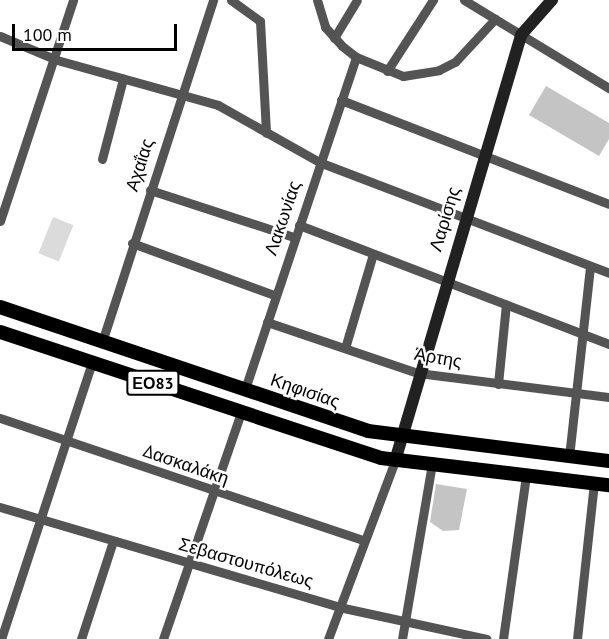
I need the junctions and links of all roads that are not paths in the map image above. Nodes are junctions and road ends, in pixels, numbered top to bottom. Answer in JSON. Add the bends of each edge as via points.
{"nodes":[{"id":1,"x":73,"y":0,"type":"edge"},
{"id":2,"x":213,"y":0,"type":"edge"},
{"id":3,"x":231,"y":0,"type":"edge"},
{"id":4,"x":317,"y":0,"type":"edge"},
{"id":5,"x":357,"y":0,"type":"edge"},
{"id":6,"x":433,"y":0,"type":"edge"},
{"id":7,"x":464,"y":0,"type":"edge"},
{"id":8,"x":552,"y":0,"type":"edge"},
{"id":9,"x":495,"y":19,"type":"junction"},
{"id":10,"x":521,"y":35,"type":"junction"},
{"id":11,"x":0,"y":36,"type":"edge"},
{"id":12,"x":334,"y":38,"type":"junction"},
{"id":13,"x":356,"y":57,"type":"junction"},
{"id":14,"x":57,"y":60,"type":"junction"},
{"id":15,"x":387,"y":71,"type":"junction"},
{"id":16,"x":123,"y":79,"type":"junction"},
{"id":17,"x":609,"y":88,"type":"edge"},
{"id":18,"x":181,"y":94,"type":"junction"},
{"id":19,"x":341,"y":100,"type":"junction"},
{"id":20,"x":266,"y":134,"type":"junction"},
{"id":21,"x":483,"y":155,"type":"junction"},
{"id":22,"x":102,"y":159,"type":"dead end"},
{"id":23,"x":320,"y":162,"type":"junction"},
{"id":24,"x":150,"y":190,"type":"junction"},
{"id":25,"x":609,"y":204,"type":"edge"},
{"id":26,"x":465,"y":218,"type":"junction"},
{"id":27,"x":0,"y":221,"type":"edge"},
{"id":28,"x":299,"y":225,"type":"junction"},
{"id":29,"x":294,"y":237,"type":"junction"},
{"id":30,"x":132,"y":243,"type":"junction"},
{"id":31,"x":373,"y":254,"type":"junction"},
{"id":32,"x":590,"y":266,"type":"junction"},
{"id":33,"x":609,"y":273,"type":"edge"},
{"id":34,"x":446,"y":281,"type":"junction"},
{"id":35,"x":274,"y":295,"type":"junction"},
{"id":36,"x":506,"y":304,"type":"junction"},
{"id":37,"x":0,"y":307,"type":"edge"},
{"id":38,"x":267,"y":322,"type":"junction"},
{"id":39,"x":0,"y":332,"type":"edge"},
{"id":40,"x":582,"y":333,"type":"junction"},
{"id":41,"x":102,"y":342,"type":"junction"},
{"id":42,"x":609,"y":344,"type":"edge"},
{"id":43,"x":345,"y":348,"type":"junction"},
{"id":44,"x":92,"y":363,"type":"junction"},
{"id":45,"x":418,"y":374,"type":"junction"},
{"id":46,"x":498,"y":384,"type":"junction"},
{"id":47,"x":244,"y":389,"type":"junction"},
{"id":48,"x":576,"y":393,"type":"junction"},
{"id":49,"x":609,"y":397,"type":"edge"},
{"id":50,"x":241,"y":412,"type":"junction"},
{"id":51,"x":0,"y":418,"type":"edge"},
{"id":52,"x":401,"y":438,"type":"junction"},
{"id":53,"x":65,"y":441,"type":"junction"},
{"id":54,"x":569,"y":457,"type":"junction"},
{"id":55,"x":395,"y":461,"type":"junction"},
{"id":56,"x":609,"y":461,"type":"edge"},
{"id":57,"x":432,"y":464,"type":"junction"},
{"id":58,"x":526,"y":475,"type":"junction"},
{"id":59,"x":594,"y":483,"type":"junction"},
{"id":60,"x":609,"y":484,"type":"edge"},
{"id":61,"x":211,"y":492,"type":"junction"},
{"id":62,"x":0,"y":507,"type":"edge"},
{"id":63,"x":39,"y":518,"type":"junction"},
{"id":64,"x":362,"y":540,"type":"junction"},
{"id":65,"x":113,"y":541,"type":"junction"},
{"id":66,"x":188,"y":564,"type":"junction"},
{"id":67,"x":339,"y":607,"type":"junction"},
{"id":68,"x":404,"y":624,"type":"junction"},
{"id":69,"x":0,"y":639,"type":"edge"},
{"id":70,"x":81,"y":639,"type":"edge"},
{"id":71,"x":163,"y":639,"type":"edge"},
{"id":72,"x":328,"y":639,"type":"edge"},
{"id":73,"x":402,"y":639,"type":"edge"},
{"id":74,"x":487,"y":639,"type":"edge"},
{"id":75,"x":503,"y":639,"type":"edge"},
{"id":76,"x":577,"y":639,"type":"edge"}],
"edges":[{"from":1,"to":14,"type":"street"},
{"from":2,"to":18,"type":"street","name":"Αχαΐας"},
{"from":3,"to":20,"type":"street","via":[[260,21]]},
{"from":4,"to":12,"type":"street","via":[[319,16]]},
{"from":5,"to":12,"type":"street"},
{"from":6,"to":15,"type":"street"},
{"from":7,"to":9,"type":"street"},
{"from":8,"to":10,"type":"street","name":"Λαρίσης"},
{"from":9,"to":10,"type":"street"},
{"from":9,"to":15,"type":"street","via":[[467,52],[439,70],[418,76]]},
{"from":10,"to":17,"type":"street"},
{"from":10,"to":21,"type":"street","name":"Λαρίσης"},
{"from":11,"to":14,"type":"street"},
{"from":12,"to":13,"type":"street"},
{"from":13,"to":15,"type":"street"},
{"from":13,"to":19,"type":"street","name":"Λακωνίας"},
{"from":14,"to":16,"type":"street"},
{"from":14,"to":27,"type":"street"},
{"from":16,"to":18,"type":"street"},
{"from":16,"to":22,"type":"street"},
{"from":18,"to":20,"type":"street","via":[[218,105]]},
{"from":18,"to":24,"type":"street","name":"Αχαΐας"},
{"from":19,"to":21,"type":"street"},
{"from":19,"to":23,"type":"street","name":"Λακωνίας"},
{"from":20,"to":23,"type":"street"},
{"from":21,"to":25,"type":"street"},
{"from":21,"to":26,"type":"street","name":"Λαρίσης"},
{"from":23,"to":26,"type":"street"},
{"from":23,"to":28,"type":"street","name":"Λακωνίας"},
{"from":24,"to":29,"type":"street"},
{"from":24,"to":30,"type":"street","name":"Αχαΐας"},
{"from":26,"to":32,"type":"street"},
{"from":26,"to":34,"type":"street","name":"Λαρίσης"},
{"from":28,"to":29,"type":"street","name":"Λακωνίας"},
{"from":28,"to":31,"type":"street"},
{"from":29,"to":35,"type":"street","name":"Λακωνίας"},
{"from":30,"to":35,"type":"street"},
{"from":30,"to":41,"type":"street","name":"Αχαΐας"},
{"from":31,"to":34,"type":"street"},
{"from":31,"to":43,"type":"street"},
{"from":32,"to":33,"type":"street"},
{"from":32,"to":40,"type":"street"},
{"from":34,"to":36,"type":"street"},
{"from":34,"to":45,"type":"street","name":"Λαρίσης"},
{"from":35,"to":38,"type":"street","name":"Λακωνίας"},
{"from":36,"to":40,"type":"street"},
{"from":36,"to":46,"type":"street"},
{"from":37,"to":41,"type":"main road","name":"Κηφισίας","number":"ΕΟ83"},
{"from":38,"to":43,"type":"street","name":"Άρτης"},
{"from":38,"to":47,"type":"street","name":"Λακωνίας"},
{"from":39,"to":44,"type":"main road","number":"ΕΟ83"},
{"from":40,"to":42,"type":"street"},
{"from":40,"to":48,"type":"street"},
{"from":41,"to":47,"type":"main road","name":"Κηφισίας","number":"ΕΟ83"},
{"from":43,"to":45,"type":"street","name":"Άρτης"},
{"from":44,"to":50,"type":"main road","number":"ΕΟ83"},
{"from":44,"to":53,"type":"street"},
{"from":45,"to":46,"type":"street","name":"Άρτης"},
{"from":45,"to":52,"type":"street","name":"Λαρίσης"},
{"from":46,"to":48,"type":"street","name":"Άρτης"},
{"from":47,"to":52,"type":"main road","name":"Κηφισίας","number":"ΕΟ83"},
{"from":48,"to":49,"type":"street","name":"Άρτης"},
{"from":48,"to":54,"type":"street"},
{"from":50,"to":55,"type":"main road","number":"ΕΟ83"},
{"from":50,"to":61,"type":"street"},
{"from":51,"to":53,"type":"street","name":"Δασκαλάκη"},
{"from":52,"to":54,"type":"main road","name":"Κηφισίας","number":"ΕΟ83"},
{"from":52,"to":55,"type":"street","name":"Λαρίσης"},
{"from":53,"to":61,"type":"street","name":"Δασκαλάκη"},
{"from":53,"to":63,"type":"street"},
{"from":54,"to":56,"type":"main road","name":"Κηφισίας","number":"ΕΟ83"},
{"from":55,"to":57,"type":"main road","number":"ΕΟ83"},
{"from":55,"to":64,"type":"street"},
{"from":57,"to":58,"type":"main road","number":"ΕΟ83"},
{"from":57,"to":68,"type":"street"},
{"from":58,"to":59,"type":"main road","number":"ΕΟ83"},
{"from":58,"to":75,"type":"street"},
{"from":59,"to":60,"type":"main road","number":"ΕΟ83"},
{"from":59,"to":76,"type":"street"},
{"from":61,"to":64,"type":"street","name":"Δασκαλάκη"},
{"from":61,"to":66,"type":"street"},
{"from":62,"to":63,"type":"street","name":"Σεβαστουπόλεως"},
{"from":63,"to":65,"type":"street","name":"Σεβαστουπόλεως"},
{"from":63,"to":69,"type":"street"},
{"from":64,"to":67,"type":"street"},
{"from":65,"to":66,"type":"street","name":"Σεβαστουπόλεως"},
{"from":65,"to":70,"type":"street"},
{"from":66,"to":67,"type":"street","name":"Σεβαστουπόλεως"},
{"from":66,"to":71,"type":"street"},
{"from":67,"to":68,"type":"street","name":"Σεβαστουπόλεως"},
{"from":67,"to":72,"type":"street"},
{"from":68,"to":73,"type":"street"},
{"from":68,"to":74,"type":"street","name":"Σεβαστουπόλεως"}]}
